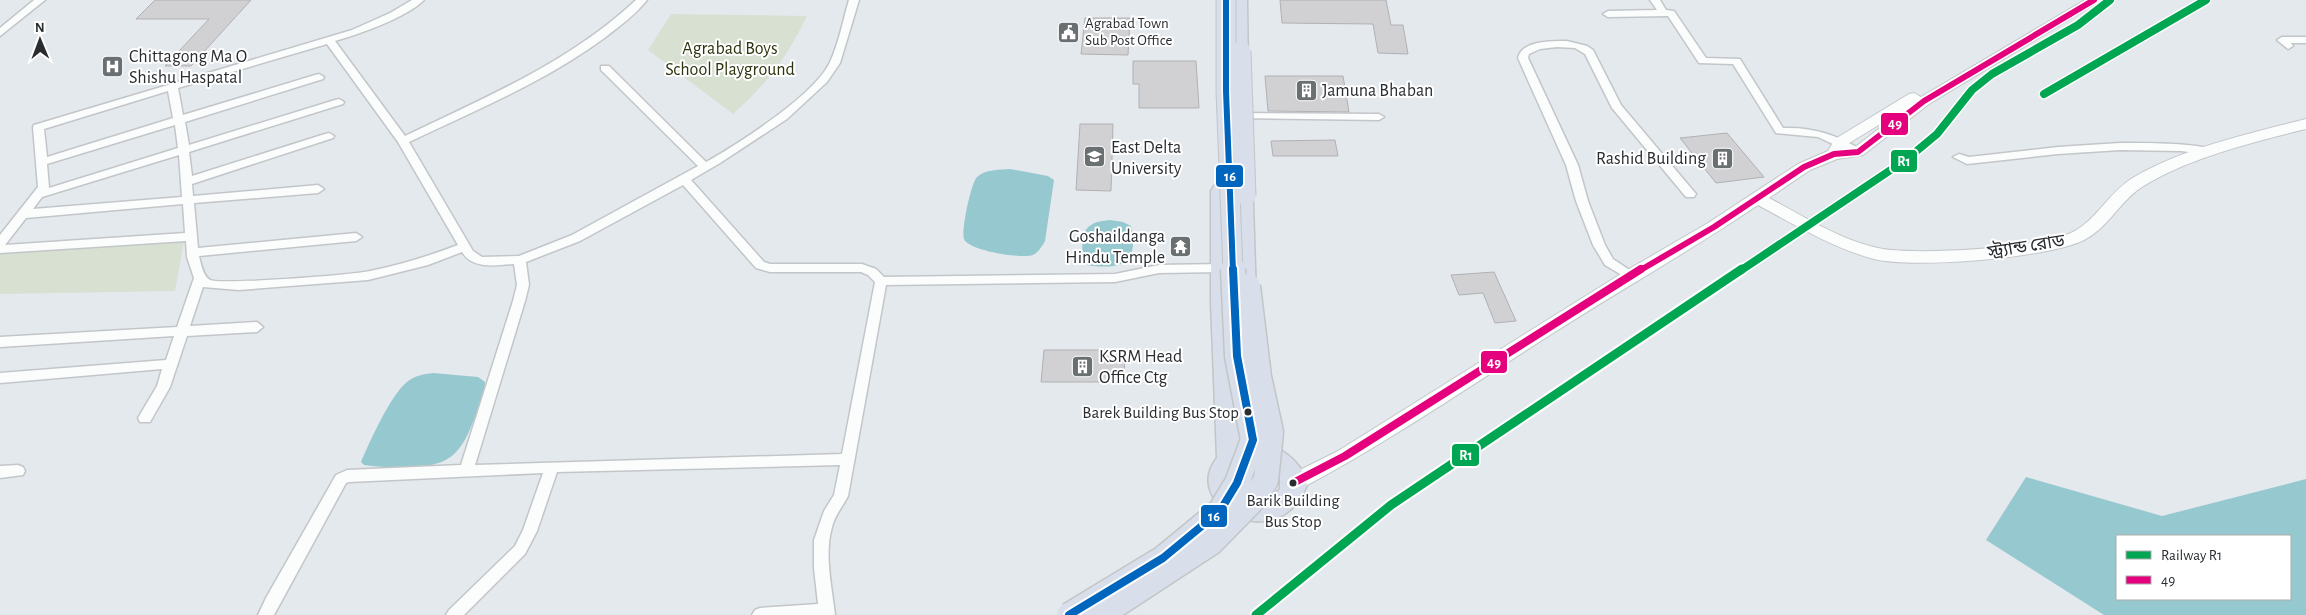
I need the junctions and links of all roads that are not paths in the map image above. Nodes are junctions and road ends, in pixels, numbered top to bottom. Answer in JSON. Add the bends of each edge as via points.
{"nodes":[{"id":1,"x":32,"y":0,"type":"edge"},
{"id":2,"x":39,"y":0,"type":"edge"},
{"id":3,"x":418,"y":0,"type":"edge"},
{"id":4,"x":642,"y":0,"type":"edge"},
{"id":5,"x":854,"y":0,"type":"edge"},
{"id":6,"x":1218,"y":0,"type":"edge"},
{"id":7,"x":1226,"y":0,"type":"edge"},
{"id":8,"x":1238,"y":0,"type":"edge"},
{"id":9,"x":1654,"y":0,"type":"edge"},
{"id":10,"x":2077,"y":0,"type":"edge"},
{"id":11,"x":2094,"y":0,"type":"edge"},
{"id":12,"x":1663,"y":13,"type":"junction"},
{"id":13,"x":1608,"y":14,"type":"dead end"},
{"id":14,"x":0,"y":33,"type":"edge"},
{"id":15,"x":329,"y":40,"type":"junction"},
{"id":16,"x":2306,"y":40,"type":"edge"},
{"id":17,"x":2288,"y":46,"type":"dead end"},
{"id":18,"x":606,"y":68,"type":"dead end"},
{"id":19,"x":319,"y":77,"type":"dead end"},
{"id":20,"x":173,"y":88,"type":"junction"},
{"id":21,"x":339,"y":102,"type":"dead end"},
{"id":22,"x":1240,"y":116,"type":"junction"},
{"id":23,"x":1379,"y":116,"type":"dead end"},
{"id":24,"x":179,"y":120,"type":"junction"},
{"id":25,"x":2306,"y":124,"type":"edge"},
{"id":26,"x":330,"y":136,"type":"dead end"},
{"id":27,"x":403,"y":141,"type":"junction"},
{"id":28,"x":1837,"y":148,"type":"junction"},
{"id":29,"x":184,"y":150,"type":"junction"},
{"id":30,"x":2211,"y":152,"type":"junction"},
{"id":31,"x":1959,"y":157,"type":"dead end"},
{"id":32,"x":42,"y":162,"type":"junction"},
{"id":33,"x":704,"y":167,"type":"junction"},
{"id":34,"x":684,"y":179,"type":"junction"},
{"id":35,"x":186,"y":182,"type":"junction"},
{"id":36,"x":318,"y":189,"type":"dead end"},
{"id":37,"x":41,"y":194,"type":"junction"},
{"id":38,"x":1690,"y":194,"type":"dead end"},
{"id":39,"x":1756,"y":198,"type":"junction"},
{"id":40,"x":188,"y":200,"type":"junction"},
{"id":41,"x":23,"y":214,"type":"junction"},
{"id":42,"x":191,"y":237,"type":"junction"},
{"id":43,"x":356,"y":237,"type":"dead end"},
{"id":44,"x":0,"y":243,"type":"edge"},
{"id":45,"x":464,"y":247,"type":"junction"},
{"id":46,"x":0,"y":249,"type":"edge"},
{"id":47,"x":193,"y":253,"type":"junction"},
{"id":48,"x":520,"y":260,"type":"junction"},
{"id":49,"x":1222,"y":268,"type":"junction"},
{"id":50,"x":1630,"y":276,"type":"junction"},
{"id":51,"x":200,"y":278,"type":"junction"},
{"id":52,"x":881,"y":281,"type":"junction"},
{"id":53,"x":257,"y":327,"type":"dead end"},
{"id":54,"x":182,"y":331,"type":"junction"},
{"id":55,"x":0,"y":342,"type":"edge"},
{"id":56,"x":170,"y":364,"type":"junction"},
{"id":57,"x":0,"y":378,"type":"edge"},
{"id":58,"x":145,"y":418,"type":"dead end"},
{"id":59,"x":1270,"y":455,"type":"junction"},
{"id":60,"x":846,"y":459,"type":"junction"},
{"id":61,"x":1230,"y":460,"type":"junction"},
{"id":62,"x":552,"y":467,"type":"junction"},
{"id":63,"x":18,"y":471,"type":"dead end"},
{"id":64,"x":466,"y":471,"type":"junction"},
{"id":65,"x":0,"y":472,"type":"edge"},
{"id":66,"x":1293,"y":483,"type":"junction"},
{"id":67,"x":1253,"y":510,"type":"junction"},
{"id":68,"x":827,"y":612,"type":"edge"},
{"id":69,"x":266,"y":615,"type":"edge"},
{"id":70,"x":454,"y":615,"type":"edge"},
{"id":71,"x":760,"y":615,"type":"edge"},
{"id":72,"x":1069,"y":615,"type":"edge"},
{"id":73,"x":1101,"y":615,"type":"edge"},
{"id":74,"x":1116,"y":615,"type":"edge"}],
"edges":[{"from":1,"to":2,"type":"street"},
{"from":2,"to":14,"type":"street"},
{"from":3,"to":15,"type":"street","via":[[378,22]]},
{"from":4,"to":27,"type":"street","via":[[627,16],[588,45],[528,79]]},
{"from":5,"to":33,"type":"street","via":[[835,63],[823,80],[783,116]]},
{"from":6,"to":49,"type":"highway"},
{"from":7,"to":72,"type":"highway","bridge":true,"via":[[1226,91],[1237,356],[1253,440],[1237,483],[1220,511],[1163,558]]},
{"from":8,"to":22,"type":"highway"},
{"from":8,"to":73,"type":"highway","bridge":true,"via":[[1249,298],[1259,377],[1271,432],[1266,480],[1252,501],[1210,543]]},
{"from":9,"to":12,"type":"street"},
{"from":10,"to":28,"type":"main road","via":[[1979,56]]},
{"from":11,"to":28,"type":"main road","via":[[1924,101],[1858,152]]},
{"from":12,"to":13,"type":"street"},
{"from":12,"to":28,"type":"street","via":[[1672,13],[1704,61],[1736,60],[1780,132],[1809,130],[1826,134]]},
{"from":15,"to":20,"type":"street"},
{"from":15,"to":27,"type":"street"},
{"from":16,"to":17,"type":"street","via":[[2282,40]]},
{"from":18,"to":33,"type":"street"},
{"from":19,"to":24,"type":"street"},
{"from":20,"to":24,"type":"street"},
{"from":20,"to":32,"type":"street","via":[[38,127]]},
{"from":21,"to":29,"type":"street"},
{"from":22,"to":23,"type":"street"},
{"from":22,"to":59,"type":"highway","via":[[1250,378]]},
{"from":24,"to":29,"type":"street"},
{"from":24,"to":32,"type":"street"},
{"from":25,"to":30,"type":"main road","name":"স্ট্র্যান্ড রোড"},
{"from":26,"to":35,"type":"street"},
{"from":27,"to":45,"type":"street"},
{"from":28,"to":39,"type":"main road"},
{"from":29,"to":35,"type":"street"},
{"from":29,"to":37,"type":"street"},
{"from":30,"to":31,"type":"street","via":[[2178,146],[2096,146],[1967,161]]},
{"from":30,"to":39,"type":"main road","name":"স্ট্র্যান্ড রোড","via":[[2135,184],[2093,227],[2069,240],[1972,254],[1879,254],[1808,226]]},
{"from":32,"to":37,"type":"street","via":[[44,187]]},
{"from":33,"to":34,"type":"street"},
{"from":34,"to":48,"type":"street","via":[[576,238]]},
{"from":34,"to":52,"type":"street","via":[[760,265],[770,268],[862,268]]},
{"from":35,"to":40,"type":"street"},
{"from":36,"to":40,"type":"street"},
{"from":37,"to":41,"type":"street"},
{"from":38,"to":50,"type":"street","via":[[1616,106],[1584,47],[1574,44],[1534,47],[1524,53],[1523,58],[1572,165],[1599,245],[1609,262]]},
{"from":39,"to":50,"type":"main road","via":[[1714,227]]},
{"from":40,"to":41,"type":"street"},
{"from":40,"to":42,"type":"street"},
{"from":41,"to":44,"type":"street"},
{"from":42,"to":46,"type":"street"},
{"from":42,"to":47,"type":"street"},
{"from":43,"to":47,"type":"street"},
{"from":45,"to":48,"type":"street","via":[[479,261]]},
{"from":45,"to":51,"type":"street","via":[[399,269],[352,278],[218,287],[208,285]]},
{"from":47,"to":51,"type":"street"},
{"from":48,"to":64,"type":"street","via":[[523,285],[519,301]]},
{"from":49,"to":52,"type":"street","via":[[1159,269],[1116,278]]},
{"from":49,"to":61,"type":"highway"},
{"from":50,"to":66,"type":"main road","via":[[1346,456]]},
{"from":51,"to":54,"type":"street"},
{"from":52,"to":60,"type":"street"},
{"from":53,"to":54,"type":"street"},
{"from":54,"to":55,"type":"street"},
{"from":54,"to":56,"type":"street"},
{"from":56,"to":57,"type":"street"},
{"from":56,"to":58,"type":"street","via":[[163,387]]},
{"from":59,"to":61,"type":"highway","via":[[1249,452]]},
{"from":59,"to":66,"type":"highway","via":[[1286,467]]},
{"from":60,"to":62,"type":"street"},
{"from":60,"to":68,"type":"street","via":[[841,496],[829,512],[821,533],[820,566]]},
{"from":61,"to":67,"type":"highway","via":[[1220,475],[1222,492],[1237,506]]},
{"from":62,"to":64,"type":"street"},
{"from":62,"to":70,"type":"street","via":[[520,550]]},
{"from":63,"to":65,"type":"street"},
{"from":64,"to":69,"type":"street","via":[[347,476],[341,479]]},
{"from":66,"to":67,"type":"highway","via":[[1291,492],[1279,506]]},
{"from":67,"to":74,"type":"highway","via":[[1214,550]]},
{"from":68,"to":71,"type":"street"}]}
